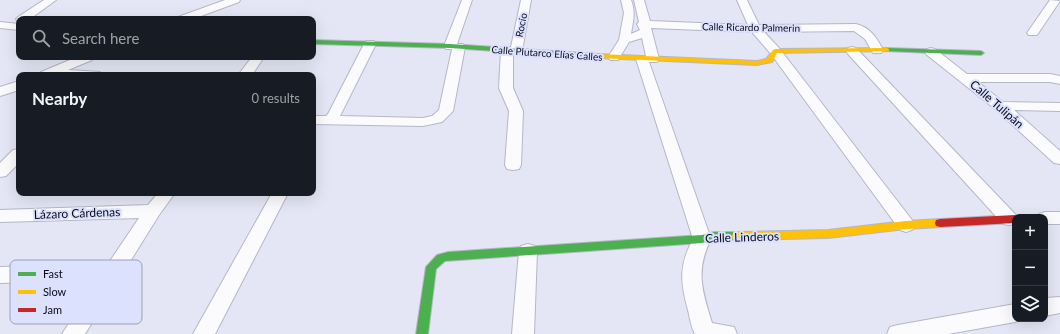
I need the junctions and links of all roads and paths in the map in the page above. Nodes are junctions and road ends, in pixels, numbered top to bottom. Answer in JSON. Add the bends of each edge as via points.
{"nodes":[{"id":1,"x":51,"y":0,"type":"edge"},
{"id":2,"x":234,"y":0,"type":"edge"},
{"id":3,"x":466,"y":0,"type":"edge"},
{"id":4,"x":526,"y":0,"type":"edge"},
{"id":5,"x":626,"y":0,"type":"edge"},
{"id":6,"x":638,"y":0,"type":"edge"},
{"id":7,"x":742,"y":0,"type":"edge"},
{"id":8,"x":1055,"y":0,"type":"edge"},
{"id":9,"x":26,"y":16,"type":"edge"},
{"id":10,"x":190,"y":16,"type":"edge"},
{"id":11,"x":645,"y":28,"type":"junction"},
{"id":12,"x":755,"y":29,"type":"junction"},
{"id":13,"x":1033,"y":32,"type":"dead end"},
{"id":14,"x":625,"y":40,"type":"junction"},
{"id":15,"x":316,"y":42,"type":"edge"},
{"id":16,"x":370,"y":44,"type":"junction"},
{"id":17,"x":455,"y":46,"type":"junction"},
{"id":18,"x":511,"y":50,"type":"junction"},
{"id":19,"x":852,"y":50,"type":"junction"},
{"id":20,"x":877,"y":50,"type":"junction"},
{"id":21,"x":775,"y":51,"type":"junction"},
{"id":22,"x":932,"y":52,"type":"junction"},
{"id":23,"x":981,"y":53,"type":"dead end"},
{"id":24,"x":614,"y":57,"type":"junction"},
{"id":25,"x":647,"y":59,"type":"junction"},
{"id":26,"x":81,"y":60,"type":"edge"},
{"id":27,"x":256,"y":60,"type":"edge"},
{"id":28,"x":53,"y":72,"type":"edge"},
{"id":29,"x":247,"y":72,"type":"edge"},
{"id":30,"x":966,"y":78,"type":"junction"},
{"id":31,"x":0,"y":79,"type":"edge"},
{"id":32,"x":16,"y":80,"type":"edge"},
{"id":33,"x":1060,"y":80,"type":"edge"},
{"id":34,"x":16,"y":86,"type":"edge"},
{"id":35,"x":0,"y":92,"type":"edge"},
{"id":36,"x":1000,"y":106,"type":"junction"},
{"id":37,"x":1060,"y":107,"type":"edge"},
{"id":38,"x":316,"y":120,"type":"edge"},
{"id":39,"x":330,"y":120,"type":"junction"},
{"id":40,"x":16,"y":157,"type":"edge"},
{"id":41,"x":1060,"y":159,"type":"edge"},
{"id":42,"x":513,"y":165,"type":"dead end"},
{"id":43,"x":0,"y":172,"type":"edge"},
{"id":44,"x":165,"y":196,"type":"edge"},
{"id":45,"x":278,"y":196,"type":"edge"},
{"id":46,"x":153,"y":211,"type":"junction"},
{"id":47,"x":0,"y":216,"type":"edge"},
{"id":48,"x":1012,"y":219,"type":"edge"},
{"id":49,"x":906,"y":225,"type":"junction"},
{"id":50,"x":702,"y":239,"type":"junction"},
{"id":51,"x":528,"y":251,"type":"junction"},
{"id":52,"x":121,"y":260,"type":"edge"},
{"id":53,"x":0,"y":275,"type":"edge"},
{"id":54,"x":10,"y":275,"type":"edge"},
{"id":55,"x":1060,"y":305,"type":"edge"},
{"id":56,"x":1048,"y":307,"type":"edge"},
{"id":57,"x":1012,"y":313,"type":"edge"},
{"id":58,"x":79,"y":324,"type":"edge"},
{"id":59,"x":704,"y":332,"type":"edge"},
{"id":60,"x":73,"y":334,"type":"edge"},
{"id":61,"x":204,"y":334,"type":"edge"},
{"id":62,"x":422,"y":334,"type":"edge"},
{"id":63,"x":523,"y":334,"type":"edge"},
{"id":64,"x":726,"y":334,"type":"edge"},
{"id":65,"x":898,"y":334,"type":"edge"}],
"edges":[{"from":1,"to":9,"type":"street"},
{"from":2,"to":10,"type":"street"},
{"from":3,"to":17,"type":"street"},
{"from":4,"to":18,"type":"street","name":"Rocío"},
{"from":5,"to":14,"type":"street","via":[[631,15]]},
{"from":6,"to":11,"type":"street"},
{"from":7,"to":12,"type":"street"},
{"from":8,"to":13,"type":"street"},
{"from":11,"to":12,"type":"street","name":"Calle Ricardo Palmerin"},
{"from":11,"to":14,"type":"street"},
{"from":11,"to":25,"type":"street"},
{"from":12,"to":20,"type":"street","name":"Calle Ricardo Palmerin","via":[[859,28]]},
{"from":12,"to":21,"type":"street"},
{"from":14,"to":24,"type":"street"},
{"from":15,"to":16,"type":"street","name":"Calle Plutarco Elías Calles"},
{"from":16,"to":17,"type":"street","name":"Calle Plutarco Elías Calles"},
{"from":16,"to":39,"type":"street"},
{"from":17,"to":18,"type":"street","name":"Calle Plutarco Elías Calles"},
{"from":17,"to":39,"type":"street","via":[[446,111],[437,119],[423,122]]},
{"from":18,"to":24,"type":"street","name":"Calle Plutarco Elías Calles"},
{"from":18,"to":42,"type":"street","name":"Rocío","via":[[506,88],[516,111]]},
{"from":19,"to":20,"type":"street"},
{"from":19,"to":21,"type":"street"},
{"from":19,"to":48,"type":"street","via":[[895,99]]},
{"from":20,"to":22,"type":"street"},
{"from":21,"to":25,"type":"street","name":"Calle Plutarco Elías Calles","via":[[768,60],[757,63]]},
{"from":21,"to":49,"type":"street"},
{"from":22,"to":23,"type":"street"},
{"from":22,"to":30,"type":"street","name":"Calle Tulipán"},
{"from":24,"to":25,"type":"street","name":"Calle Plutarco Elías Calles"},
{"from":25,"to":50,"type":"street"},
{"from":26,"to":28,"type":"street"},
{"from":27,"to":29,"type":"street"},
{"from":30,"to":33,"type":"street"},
{"from":30,"to":36,"type":"street","name":"Calle Tulipán"},
{"from":31,"to":32,"type":"street"},
{"from":34,"to":35,"type":"street"},
{"from":36,"to":37,"type":"street"},
{"from":36,"to":41,"type":"street","name":"Calle Tulipán"},
{"from":38,"to":39,"type":"street"},
{"from":40,"to":43,"type":"street"},
{"from":44,"to":46,"type":"street"},
{"from":45,"to":61,"type":"street"},
{"from":46,"to":47,"type":"street","name":"Lázaro Cárdenas"},
{"from":46,"to":52,"type":"street"},
{"from":48,"to":49,"type":"street","name":"Calle Linderos"},
{"from":49,"to":50,"type":"street","name":"Calle Linderos","via":[[828,234],[714,236]]},
{"from":50,"to":51,"type":"street","name":"Calle Linderos"},
{"from":50,"to":59,"type":"street","via":[[691,272]]},
{"from":51,"to":62,"type":"street","name":"Calle Linderos","via":[[448,256],[435,261],[429,272]]},
{"from":51,"to":63,"type":"street"},
{"from":53,"to":54,"type":"street"},
{"from":55,"to":56,"type":"street"},
{"from":57,"to":65,"type":"street"},
{"from":58,"to":60,"type":"street"},
{"from":59,"to":64,"type":"street"}]}
